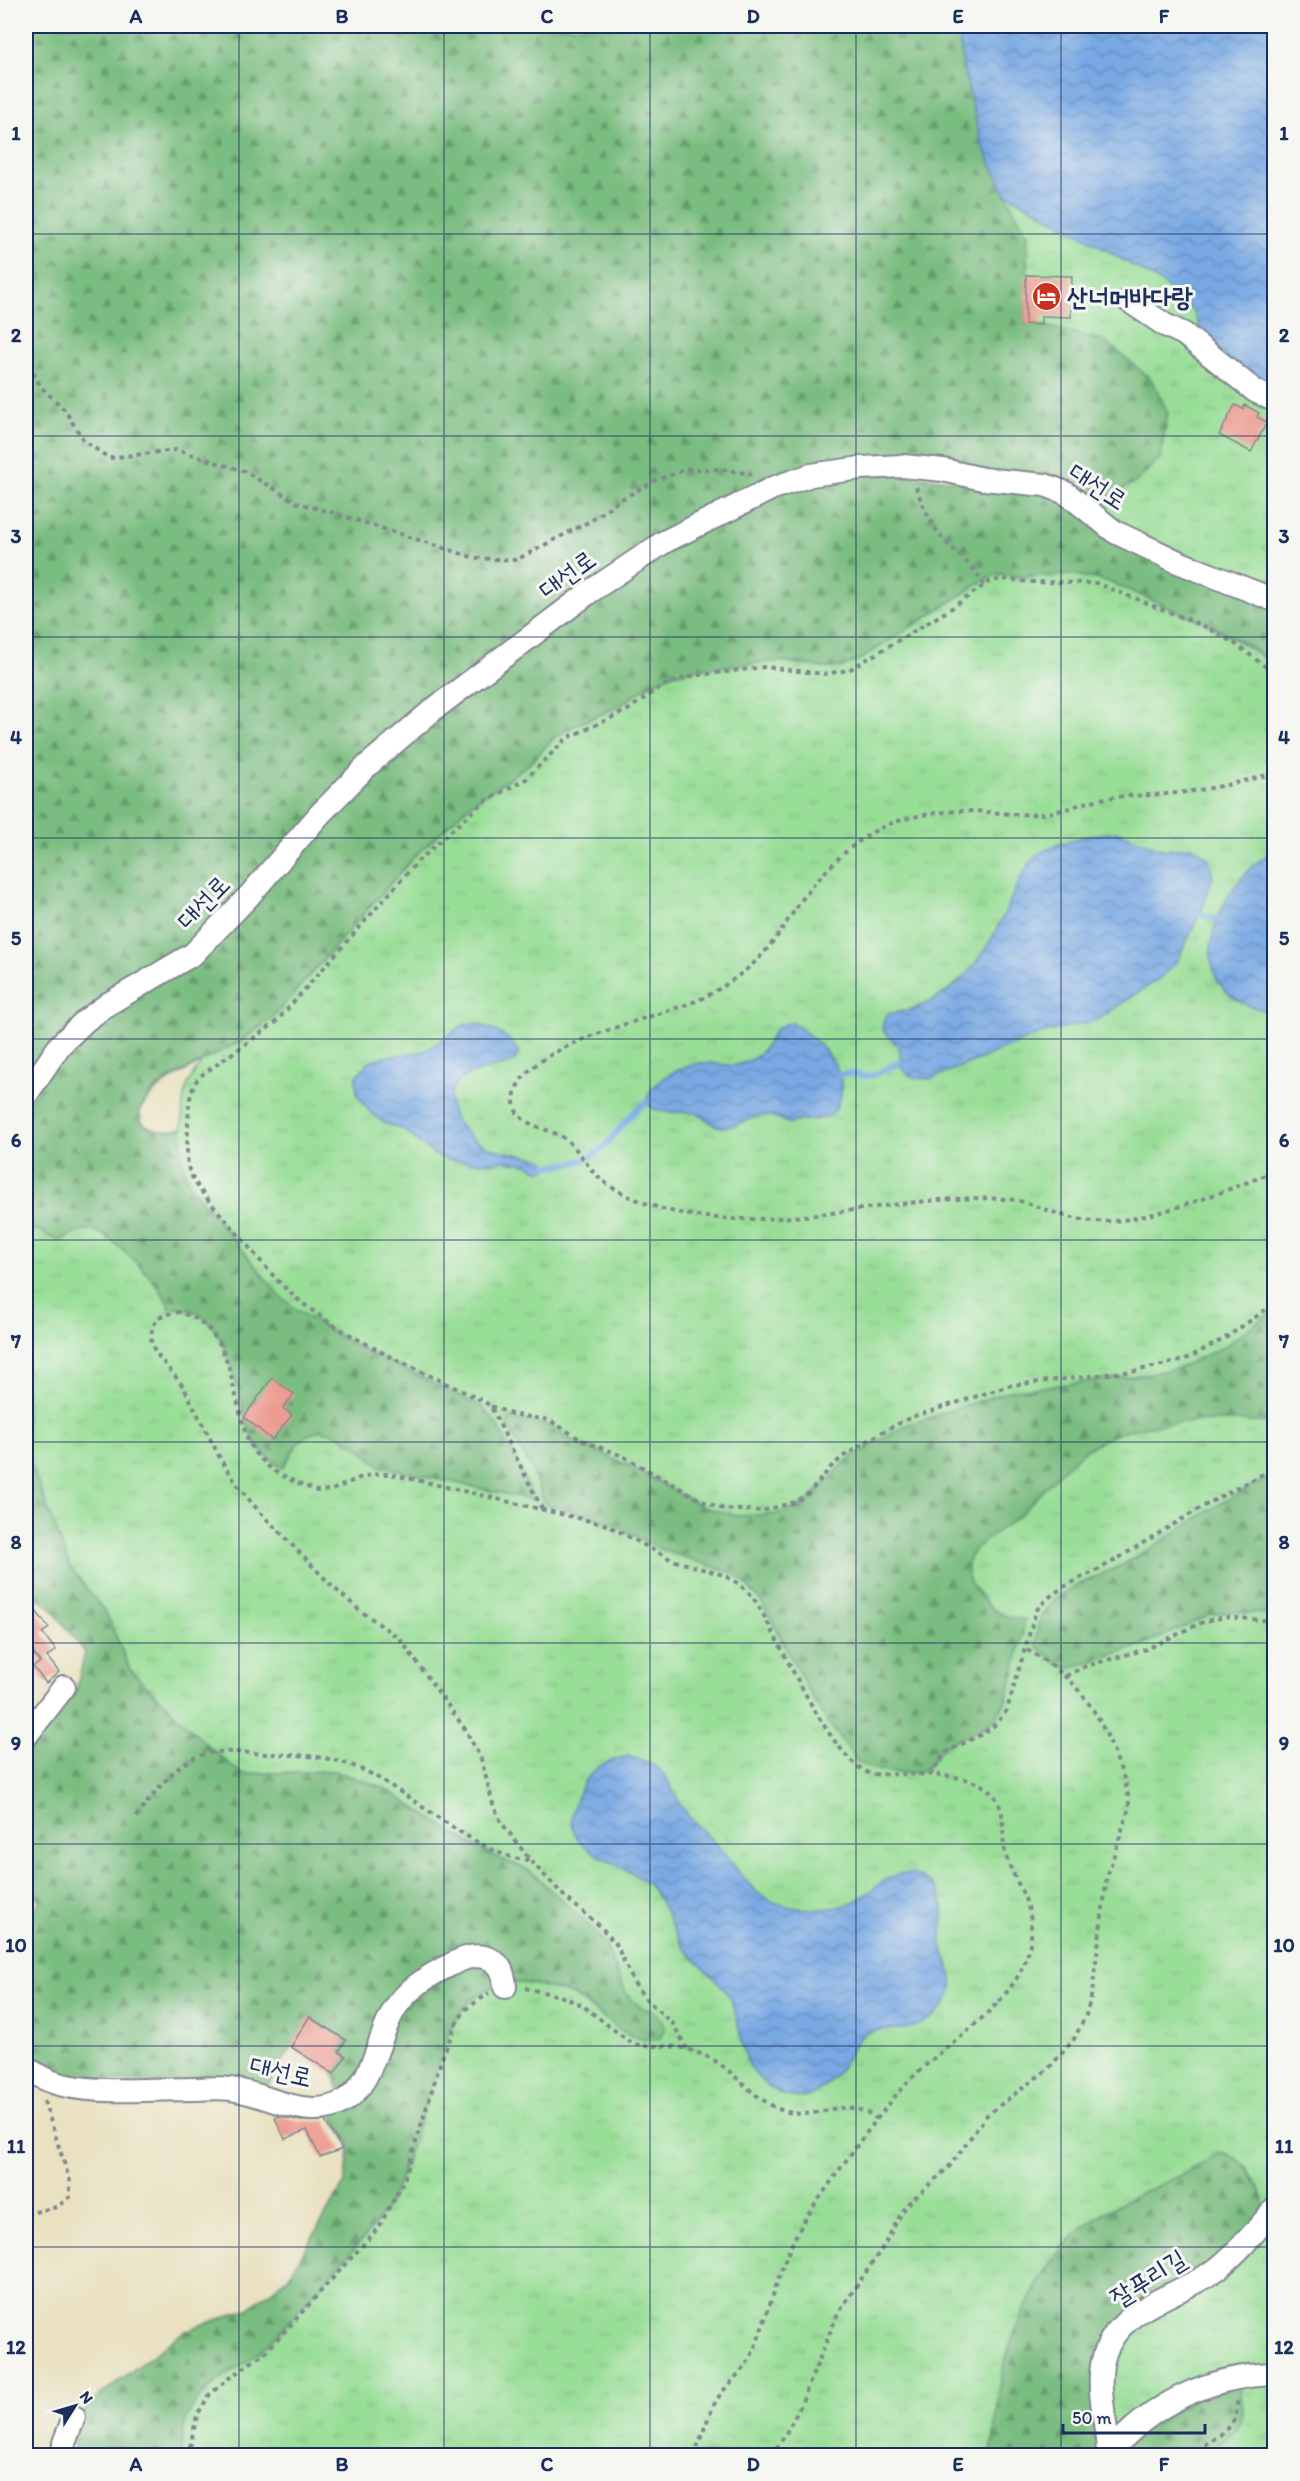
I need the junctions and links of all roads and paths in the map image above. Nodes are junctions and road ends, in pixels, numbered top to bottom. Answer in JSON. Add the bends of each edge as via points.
{"nodes":[{"id":1,"x":1129,"y":301,"type":"dead end"},
{"id":2,"x":26,"y":356,"type":"edge"},
{"id":3,"x":1275,"y":400,"type":"edge"},
{"id":4,"x":909,"y":466,"type":"junction"},
{"id":5,"x":758,"y":473,"type":"dead end"},
{"id":6,"x":984,"y":585,"type":"junction"},
{"id":7,"x":1275,"y":600,"type":"edge"},
{"id":8,"x":1275,"y":673,"type":"edge"},
{"id":9,"x":1275,"y":773,"type":"edge"},
{"id":10,"x":26,"y":1095,"type":"edge"},
{"id":11,"x":1275,"y":1172,"type":"edge"},
{"id":12,"x":1275,"y":1304,"type":"edge"},
{"id":13,"x":485,"y":1402,"type":"junction"},
{"id":14,"x":1275,"y":1469,"type":"edge"},
{"id":15,"x":543,"y":1510,"type":"junction"},
{"id":16,"x":1275,"y":1621,"type":"edge"},
{"id":17,"x":1025,"y":1649,"type":"junction"},
{"id":18,"x":1066,"y":1676,"type":"junction"},
{"id":19,"x":64,"y":1687,"type":"dead end"},
{"id":20,"x":26,"y":1736,"type":"edge"},
{"id":21,"x":930,"y":1775,"type":"junction"},
{"id":22,"x":136,"y":1817,"type":"dead end"},
{"id":23,"x":530,"y":1860,"type":"junction"},
{"id":24,"x":505,"y":1987,"type":"junction"},
{"id":25,"x":687,"y":2049,"type":"junction"},
{"id":26,"x":30,"y":2070,"type":"edge"},
{"id":27,"x":877,"y":2119,"type":"junction"},
{"id":28,"x":1275,"y":2210,"type":"edge"},
{"id":29,"x":26,"y":2214,"type":"edge"},
{"id":30,"x":1275,"y":2369,"type":"edge"},
{"id":31,"x":1275,"y":2374,"type":"edge"},
{"id":32,"x":1238,"y":2377,"type":"junction"},
{"id":33,"x":74,"y":2417,"type":"dead end"},
{"id":34,"x":63,"y":2456,"type":"edge"},
{"id":35,"x":188,"y":2456,"type":"edge"},
{"id":36,"x":693,"y":2456,"type":"edge"},
{"id":37,"x":771,"y":2456,"type":"edge"},
{"id":38,"x":1190,"y":2456,"type":"edge"}],
"edges":[{"from":1,"to":3,"type":"lane","via":[[1184,334],[1255,391]]},
{"from":2,"to":5,"type":"path","via":[[40,386],[65,410],[84,441],[109,458],[176,450],[244,471],[298,504],[475,558],[516,560],[656,480],[688,468]]},
{"from":4,"to":6,"type":"path","via":[[933,525],[969,562]]},
{"from":4,"to":7,"type":"lane","name":"대선로","via":[[1056,489],[1115,532]]},
{"from":4,"to":10,"type":"lane","name":"대선로","via":[[821,474],[773,488],[664,542],[591,591],[434,709],[368,765],[193,954],[85,1021],[60,1045]]},
{"from":6,"to":8,"type":"path","via":[[998,579],[1096,582],[1212,630]]},
{"from":6,"to":13,"type":"path","via":[[849,670],[825,674],[765,667],[692,676],[663,685],[627,710],[567,738],[526,779],[482,803],[433,846],[275,1023],[223,1058],[193,1085],[188,1167],[277,1279],[301,1302],[336,1325]]},
{"from":9,"to":11,"type":"path","via":[[1209,789],[1097,800],[1046,814],[943,813],[880,828],[863,838],[824,875],[759,958],[727,983],[685,1006],[544,1057],[516,1089],[515,1109],[530,1124],[564,1138],[609,1185],[665,1210],[710,1218],[782,1217],[1007,1199],[1084,1221],[1128,1220]]},
{"from":12,"to":13,"type":"path","via":[[1185,1360],[1135,1371],[1012,1385],[912,1416],[844,1456],[809,1493],[795,1502],[762,1511],[724,1509],[704,1502],[549,1420],[511,1414]]},
{"from":13,"to":15,"type":"path"},
{"from":14,"to":17,"type":"path","via":[[1056,1590],[1036,1611]]},
{"from":15,"to":21,"type":"path","via":[[607,1525],[672,1560],[738,1583],[763,1612],[808,1700],[862,1771]]},
{"from":15,"to":23,"type":"path","via":[[390,1474],[359,1478],[332,1490],[317,1491],[295,1482],[273,1470],[255,1453],[246,1436],[228,1364],[210,1329],[180,1312],[166,1314],[152,1329],[155,1352],[183,1386],[238,1486],[332,1586],[400,1639],[436,1686],[481,1759],[501,1822]]},
{"from":16,"to":18,"type":"path","via":[[1226,1617],[1205,1621],[1147,1649],[1086,1666]]},
{"from":17,"to":18,"type":"path"},
{"from":17,"to":21,"type":"path","via":[[1007,1710],[984,1733],[946,1752]]},
{"from":18,"to":37,"type":"path","via":[[1086,1698],[1105,1730],[1129,1796],[1129,1808],[1107,1877],[1086,2015],[1074,2039],[1049,2068],[987,2115],[949,2167],[902,2212],[838,2313],[799,2409]]},
{"from":19,"to":20,"type":"lane"},
{"from":21,"to":27,"type":"path","via":[[985,1786],[999,1802],[1004,1849],[1028,1908],[1030,1942],[1025,1960],[988,2014],[922,2068]]},
{"from":22,"to":23,"type":"path","via":[[187,1761],[210,1753],[304,1755],[334,1759],[364,1770],[495,1851]]},
{"from":23,"to":25,"type":"path","via":[[616,1944],[634,1983],[673,2024]]},
{"from":24,"to":25,"type":"path","via":[[538,1990],[582,2006],[631,2043]]},
{"from":24,"to":26,"type":"lane","name":"대선로","via":[[499,1964],[490,1958],[463,1959],[434,1973],[396,2007],[365,2078],[355,2091],[346,2100],[320,2109],[304,2109],[229,2088],[80,2087],[54,2083]]},
{"from":24,"to":35,"type":"path","via":[[477,2000],[456,2024],[404,2180],[379,2227],[266,2352],[210,2394],[196,2415]]},
{"from":25,"to":27,"type":"path","via":[[711,2059],[787,2112],[808,2114],[853,2107]]},
{"from":26,"to":29,"type":"path","via":[[70,2181],[70,2197],[57,2207]]},
{"from":27,"to":36,"type":"path","via":[[797,2232],[751,2356],[717,2401]]},
{"from":28,"to":32,"type":"lane","name":"잘푸리길","via":[[1224,2263],[1136,2313],[1115,2334],[1102,2362],[1100,2377],[1108,2456],[1136,2426],[1158,2410],[1207,2385]]},
{"from":30,"to":32,"type":"lane","name":"잘푸리길"},
{"from":31,"to":32,"type":"lane","name":"잘푸리길"},
{"from":32,"to":38,"type":"path","via":[[1236,2418],[1226,2431]]},
{"from":33,"to":34,"type":"lane"}]}
